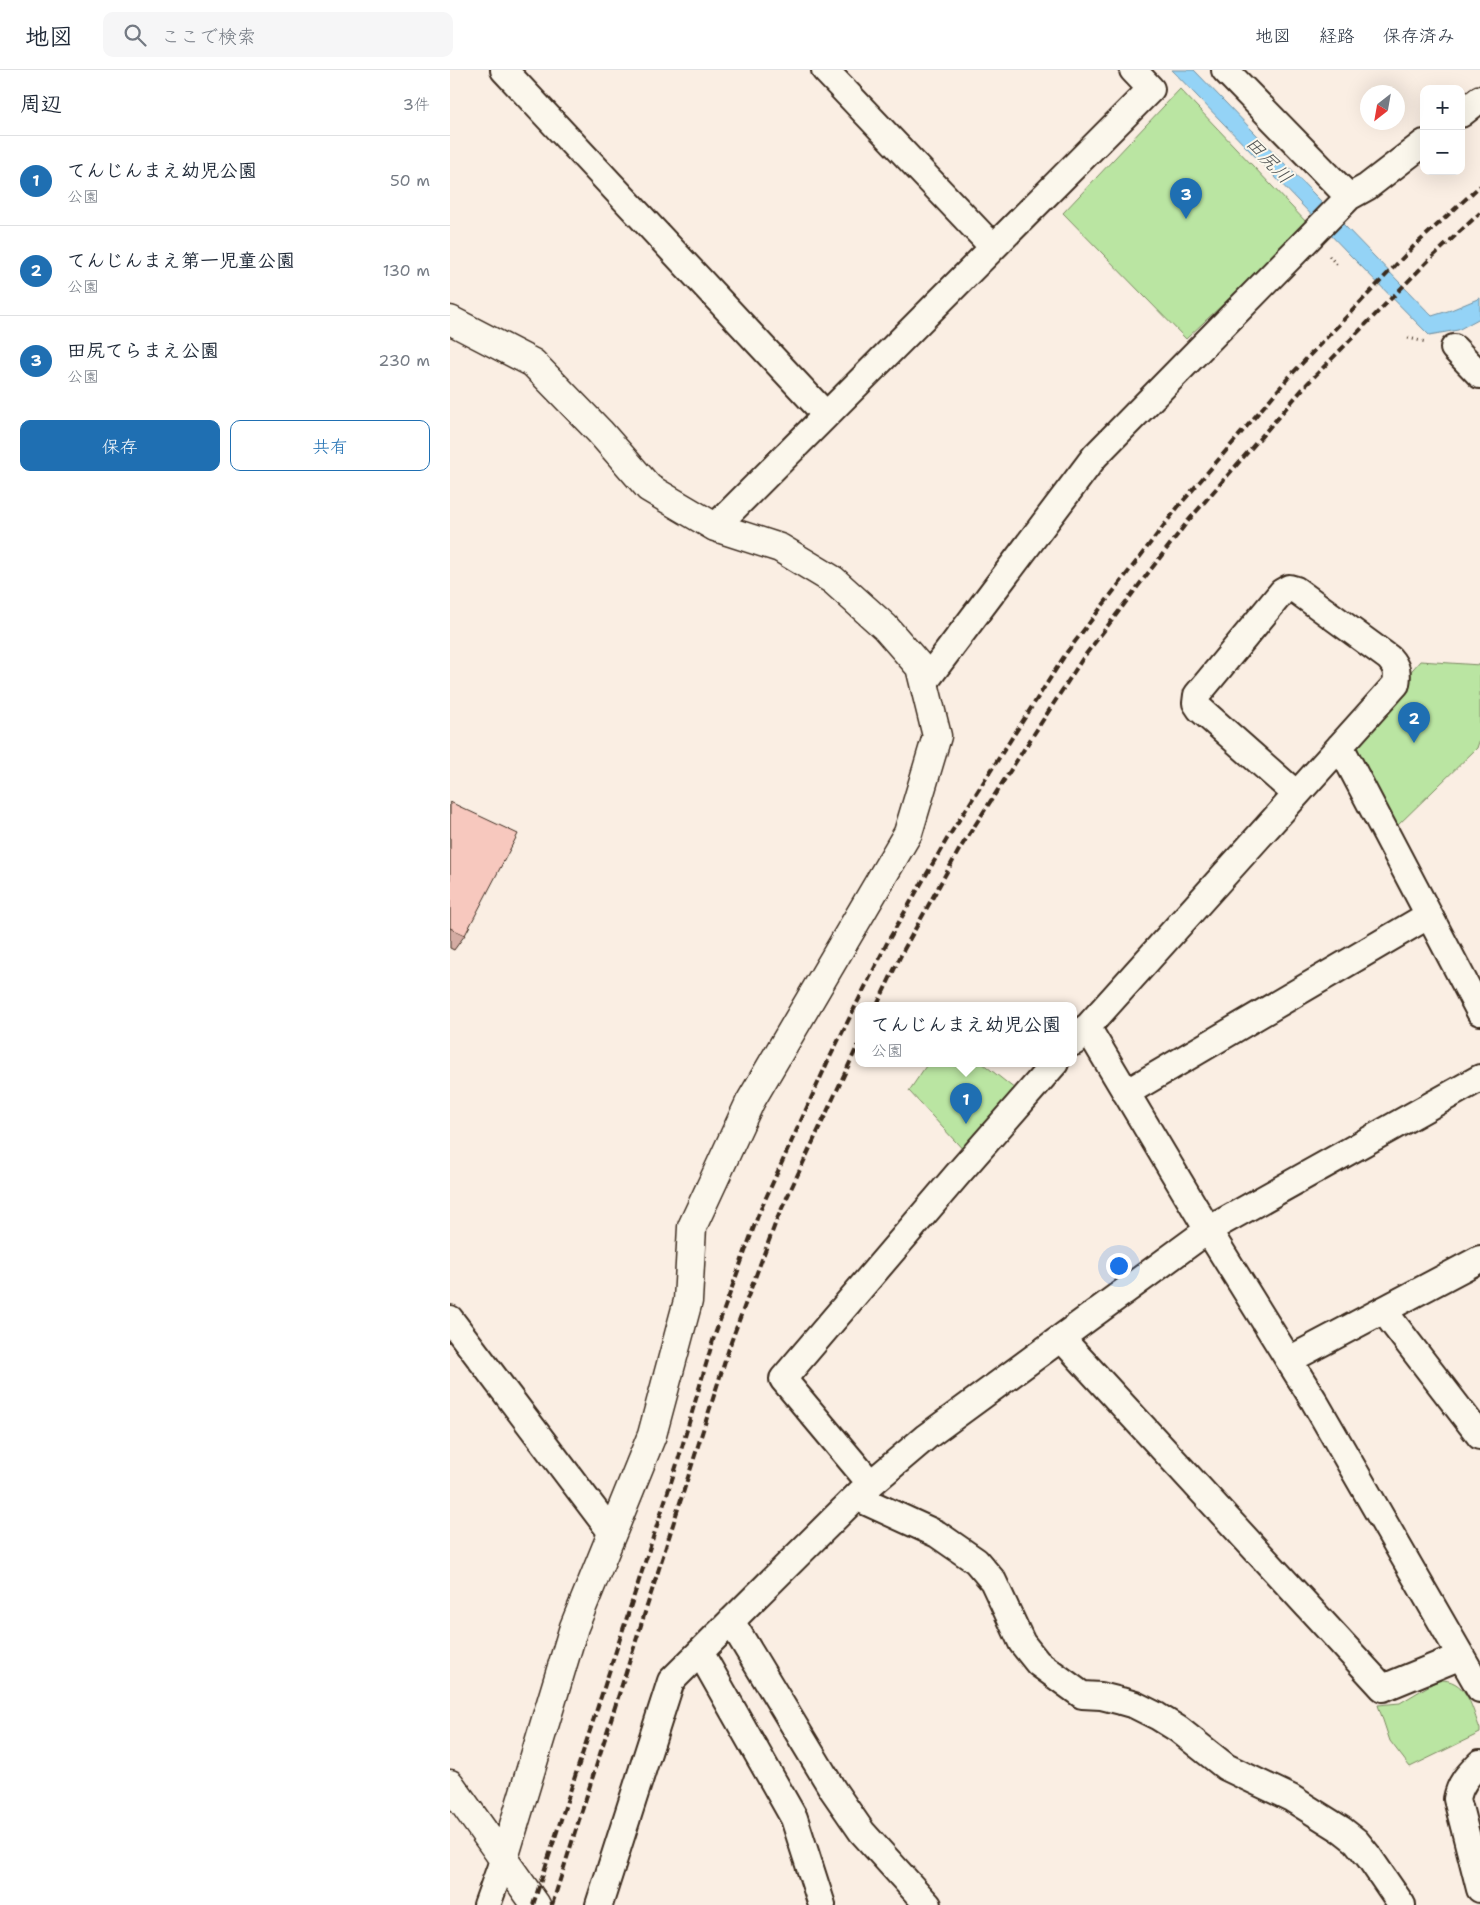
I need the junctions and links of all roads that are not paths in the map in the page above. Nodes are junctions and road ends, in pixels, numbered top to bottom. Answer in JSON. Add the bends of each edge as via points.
{"nodes":[{"id":1,"x":504,"y":70,"type":"edge"},
{"id":2,"x":825,"y":70,"type":"edge"},
{"id":3,"x":1133,"y":70,"type":"edge"},
{"id":4,"x":1225,"y":70,"type":"edge"},
{"id":5,"x":1480,"y":99,"type":"edge"},
{"id":6,"x":1465,"y":111,"type":"edge"},
{"id":7,"x":1420,"y":146,"type":"edge"},
{"id":8,"x":1336,"y":210,"type":"junction"},
{"id":9,"x":993,"y":247,"type":"junction"},
{"id":10,"x":450,"y":320,"type":"edge"},
{"id":11,"x":1454,"y":348,"type":"dead end"},
{"id":12,"x":1480,"y":375,"type":"edge"},
{"id":13,"x":826,"y":415,"type":"junction"},
{"id":14,"x":715,"y":527,"type":"junction"},
{"id":15,"x":924,"y":683,"type":"junction"},
{"id":16,"x":1340,"y":746,"type":"junction"},
{"id":17,"x":1296,"y":794,"type":"junction"},
{"id":18,"x":1429,"y":915,"type":"junction"},
{"id":19,"x":1480,"y":1012,"type":"edge"},
{"id":20,"x":1080,"y":1034,"type":"edge"},
{"id":21,"x":1052,"y":1067,"type":"edge"},
{"id":22,"x":1480,"y":1078,"type":"edge"},
{"id":23,"x":1126,"y":1093,"type":"junction"},
{"id":24,"x":1208,"y":1230,"type":"junction"},
{"id":25,"x":1480,"y":1258,"type":"edge"},
{"id":26,"x":1383,"y":1310,"type":"junction"},
{"id":27,"x":450,"y":1319,"type":"edge"},
{"id":28,"x":1061,"y":1338,"type":"junction"},
{"id":29,"x":1289,"y":1360,"type":"junction"},
{"id":30,"x":1480,"y":1436,"type":"edge"},
{"id":31,"x":863,"y":1490,"type":"junction"},
{"id":32,"x":612,"y":1533,"type":"junction"},
{"id":33,"x":731,"y":1621,"type":"junction"},
{"id":34,"x":700,"y":1652,"type":"junction"},
{"id":35,"x":1461,"y":1656,"type":"junction"},
{"id":36,"x":1480,"y":1689,"type":"edge"},
{"id":37,"x":1480,"y":1763,"type":"edge"},
{"id":38,"x":450,"y":1784,"type":"edge"},
{"id":39,"x":504,"y":1858,"type":"junction"},
{"id":40,"x":1480,"y":1889,"type":"edge"},
{"id":41,"x":487,"y":1905,"type":"edge"},
{"id":42,"x":536,"y":1905,"type":"edge"},
{"id":43,"x":599,"y":1905,"type":"edge"},
{"id":44,"x":822,"y":1905,"type":"edge"},
{"id":45,"x":928,"y":1905,"type":"edge"},
{"id":46,"x":1402,"y":1905,"type":"edge"}],
"edges":[{"from":1,"to":13,"type":"street"},
{"from":2,"to":9,"type":"street"},
{"from":3,"to":9,"type":"street","via":[[1151,89]]},
{"from":4,"to":8,"type":"street"},
{"from":5,"to":6,"type":"street"},
{"from":7,"to":8,"type":"street"},
{"from":8,"to":15,"type":"street","via":[[1095,456]]},
{"from":9,"to":13,"type":"street"},
{"from":10,"to":14,"type":"street","via":[[533,363],[649,488]]},
{"from":11,"to":12,"type":"street"},
{"from":13,"to":14,"type":"street"},
{"from":14,"to":15,"type":"street","via":[[780,548],[833,580],[885,628],[920,667]]},
{"from":15,"to":32,"type":"street","via":[[937,736],[908,833],[750,1102],[692,1227],[686,1310],[652,1435]]},
{"from":16,"to":17,"type":"street"},
{"from":16,"to":17,"type":"street","via":[[1396,684],[1396,666],[1296,590],[1288,588],[1197,695],[1196,703]]},
{"from":16,"to":18,"type":"street"},
{"from":17,"to":20,"type":"street"},
{"from":18,"to":19,"type":"street"},
{"from":18,"to":23,"type":"street"},
{"from":20,"to":23,"type":"street"},
{"from":21,"to":31,"type":"street","via":[[783,1379]]},
{"from":22,"to":24,"type":"street"},
{"from":23,"to":24,"type":"street"},
{"from":24,"to":28,"type":"street"},
{"from":24,"to":29,"type":"street"},
{"from":25,"to":26,"type":"street"},
{"from":26,"to":29,"type":"street"},
{"from":26,"to":30,"type":"street"},
{"from":27,"to":32,"type":"street"},
{"from":28,"to":31,"type":"street","via":[[926,1437]]},
{"from":28,"to":35,"type":"street","via":[[1383,1688]]},
{"from":29,"to":35,"type":"street"},
{"from":31,"to":33,"type":"street"},
{"from":31,"to":46,"type":"street","via":[[976,1561],[994,1581],[1022,1643],[1038,1663],[1082,1695],[1121,1701],[1157,1716],[1226,1767],[1291,1798],[1342,1830],[1370,1857]]},
{"from":32,"to":39,"type":"street","via":[[574,1627]]},
{"from":33,"to":34,"type":"street"},
{"from":33,"to":45,"type":"street","via":[[857,1825]]},
{"from":34,"to":43,"type":"street","via":[[671,1681]]},
{"from":34,"to":44,"type":"street","via":[[794,1818]]},
{"from":35,"to":36,"type":"street"},
{"from":37,"to":40,"type":"street","via":[[1459,1787],[1457,1800]]},
{"from":38,"to":39,"type":"street"},
{"from":39,"to":41,"type":"street"},
{"from":39,"to":42,"type":"street"}]}
